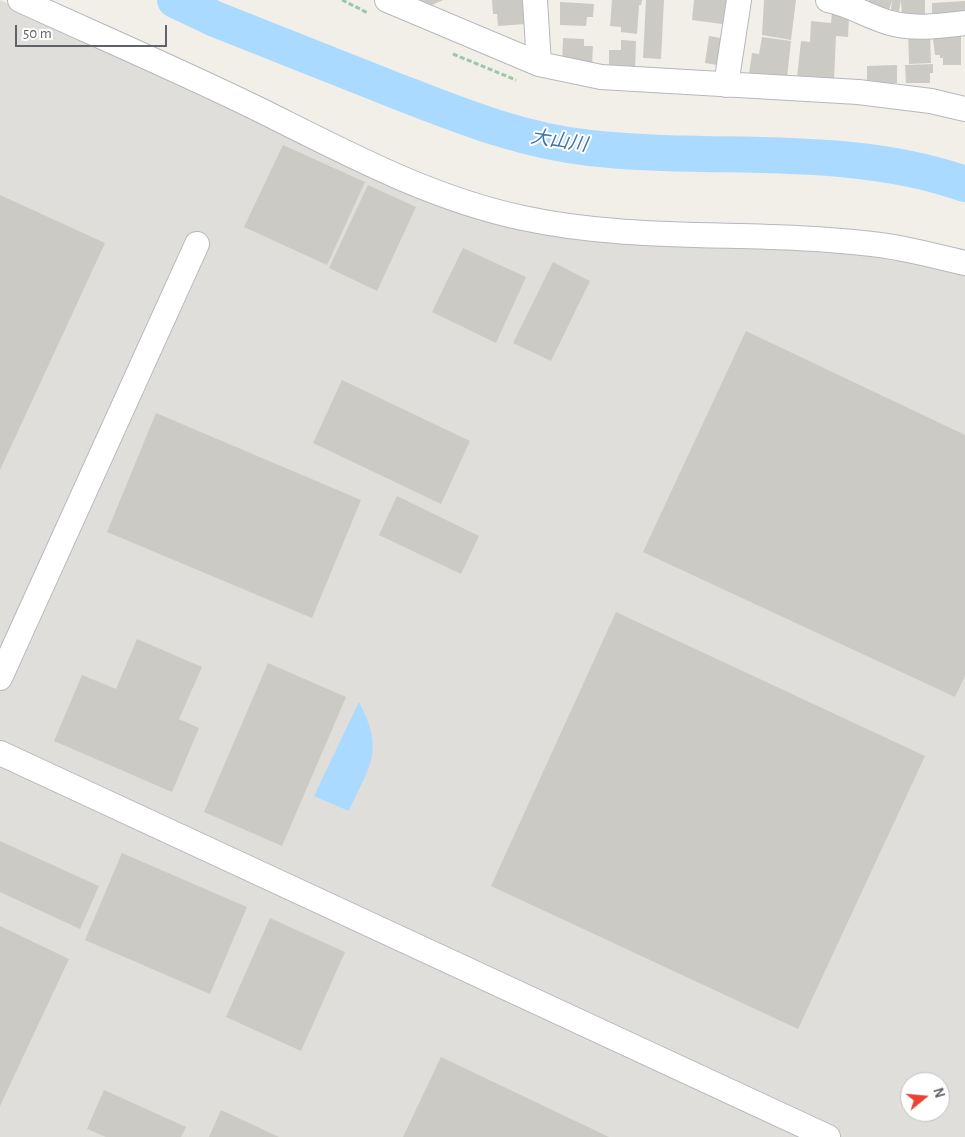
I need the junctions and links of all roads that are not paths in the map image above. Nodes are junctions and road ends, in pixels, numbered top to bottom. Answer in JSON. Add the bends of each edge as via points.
{"nodes":[{"id":1,"x":20,"y":0,"type":"edge"},
{"id":2,"x":387,"y":0,"type":"edge"},
{"id":3,"x":535,"y":0,"type":"edge"},
{"id":4,"x":739,"y":0,"type":"edge"},
{"id":5,"x":828,"y":0,"type":"edge"},
{"id":6,"x":965,"y":23,"type":"edge"},
{"id":7,"x":539,"y":64,"type":"junction"},
{"id":8,"x":726,"y":84,"type":"junction"},
{"id":9,"x":965,"y":109,"type":"edge"},
{"id":10,"x":197,"y":244,"type":"dead end"},
{"id":11,"x":965,"y":263,"type":"edge"},
{"id":12,"x":0,"y":678,"type":"edge"},
{"id":13,"x":0,"y":753,"type":"edge"},
{"id":14,"x":828,"y":1137,"type":"edge"}],
"edges":[{"from":1,"to":11,"type":"street","via":[[256,108],[330,146],[433,191],[488,210],[556,224],[614,230],[874,244]]},
{"from":2,"to":7,"type":"street"},
{"from":3,"to":7,"type":"street"},
{"from":4,"to":8,"type":"street"},
{"from":5,"to":6,"type":"street","via":[[849,4],[887,22],[931,27]]},
{"from":7,"to":8,"type":"street","via":[[601,77]]},
{"from":8,"to":9,"type":"street","via":[[858,92],[931,101]]},
{"from":10,"to":12,"type":"street"},
{"from":13,"to":14,"type":"street"}]}
